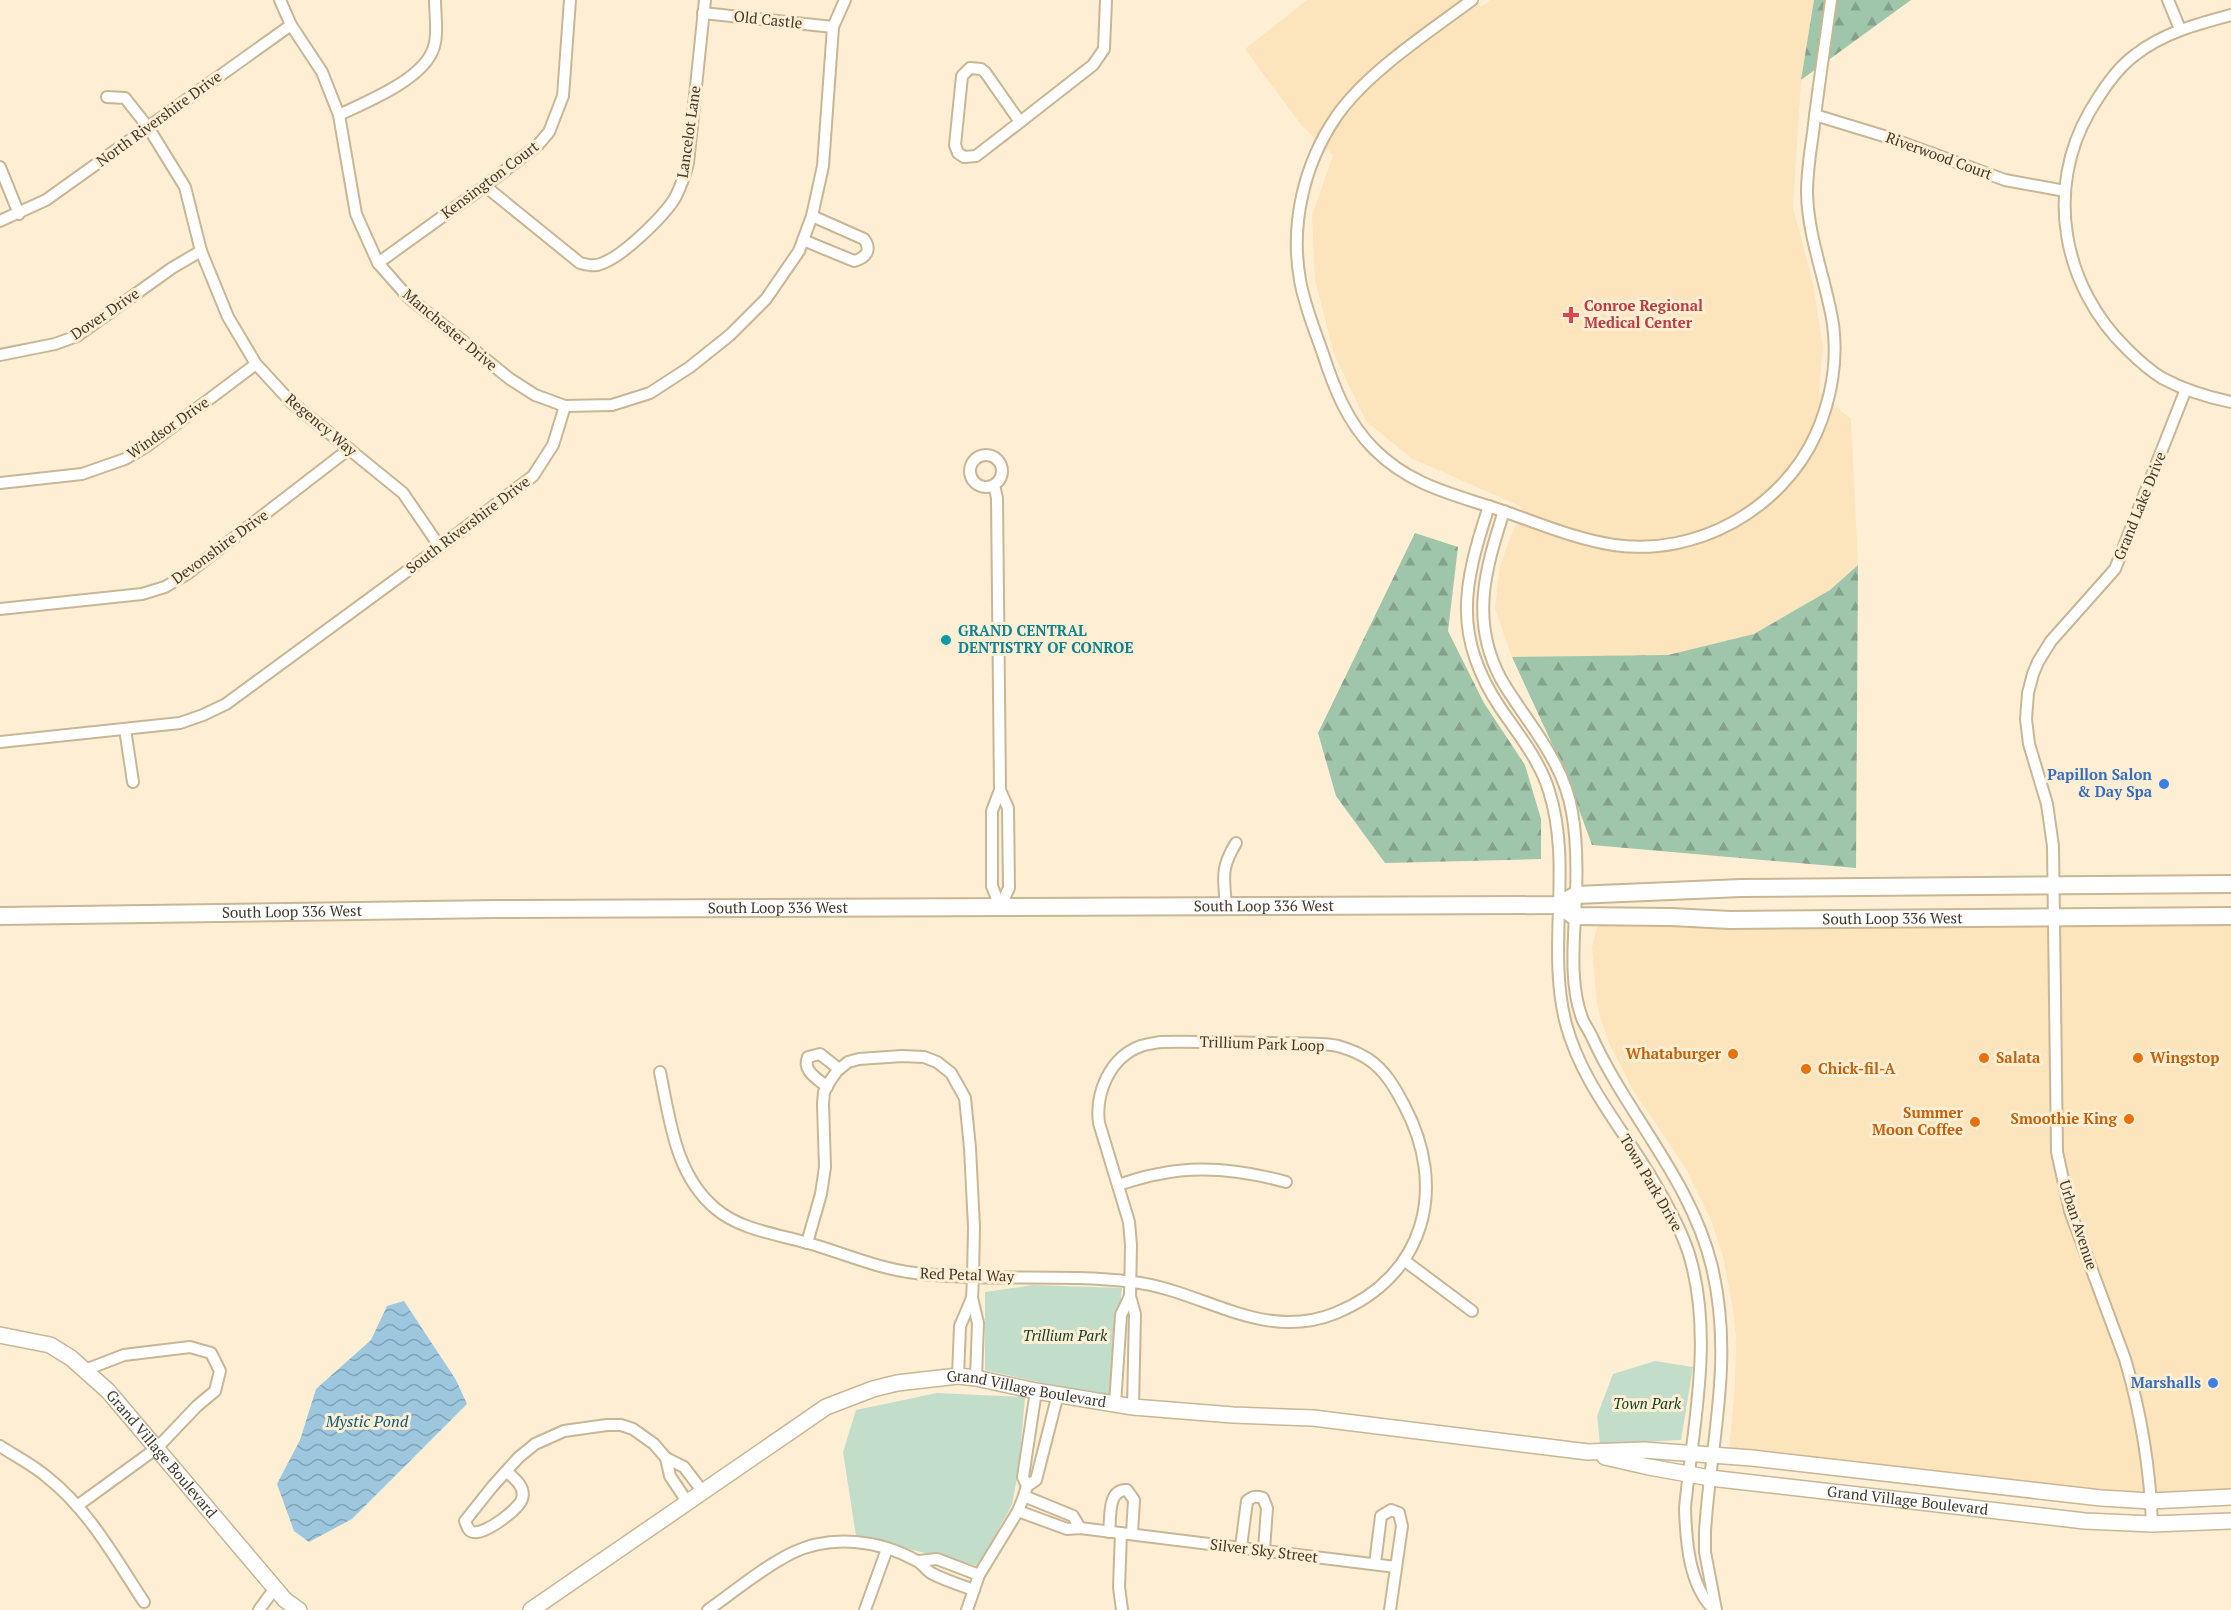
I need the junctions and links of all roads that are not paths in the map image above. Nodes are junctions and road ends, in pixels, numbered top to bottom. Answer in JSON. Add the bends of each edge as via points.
{"nodes":[{"id":1,"x":280,"y":0,"type":"edge"},
{"id":2,"x":435,"y":0,"type":"edge"},
{"id":3,"x":570,"y":0,"type":"edge"},
{"id":4,"x":705,"y":0,"type":"edge"},
{"id":5,"x":845,"y":0,"type":"edge"},
{"id":6,"x":1106,"y":0,"type":"edge"},
{"id":7,"x":1472,"y":0,"type":"edge"},
{"id":8,"x":1831,"y":0,"type":"edge"},
{"id":9,"x":2168,"y":0,"type":"edge"},
{"id":10,"x":704,"y":13,"type":"junction"},
{"id":11,"x":2231,"y":15,"type":"edge"},
{"id":12,"x":291,"y":25,"type":"junction"},
{"id":13,"x":833,"y":27,"type":"junction"},
{"id":14,"x":2180,"y":29,"type":"junction"},
{"id":15,"x":107,"y":98,"type":"dead end"},
{"id":16,"x":339,"y":115,"type":"junction"},
{"id":17,"x":1815,"y":115,"type":"junction"},
{"id":18,"x":1020,"y":122,"type":"junction"},
{"id":19,"x":148,"y":126,"type":"junction"},
{"id":20,"x":0,"y":167,"type":"edge"},
{"id":21,"x":485,"y":186,"type":"junction"},
{"id":22,"x":2065,"y":190,"type":"junction"},
{"id":23,"x":19,"y":214,"type":"junction"},
{"id":24,"x":812,"y":216,"type":"junction"},
{"id":25,"x":0,"y":221,"type":"edge"},
{"id":26,"x":803,"y":240,"type":"junction"},
{"id":27,"x":201,"y":251,"type":"junction"},
{"id":28,"x":378,"y":263,"type":"junction"},
{"id":29,"x":0,"y":355,"type":"edge"},
{"id":30,"x":256,"y":364,"type":"junction"},
{"id":31,"x":2186,"y":389,"type":"junction"},
{"id":32,"x":2231,"y":402,"type":"edge"},
{"id":33,"x":565,"y":406,"type":"junction"},
{"id":34,"x":349,"y":449,"type":"junction"},
{"id":35,"x":0,"y":483,"type":"edge"},
{"id":36,"x":994,"y":485,"type":"dead end"},
{"id":37,"x":1489,"y":506,"type":"junction"},
{"id":38,"x":1504,"y":512,"type":"junction"},
{"id":39,"x":440,"y":547,"type":"junction"},
{"id":40,"x":0,"y":609,"type":"edge"},
{"id":41,"x":125,"y":729,"type":"junction"},
{"id":42,"x":0,"y":742,"type":"edge"},
{"id":43,"x":1551,"y":755,"type":"junction"},
{"id":44,"x":1537,"y":763,"type":"junction"},
{"id":45,"x":133,"y":782,"type":"dead end"},
{"id":46,"x":1000,"y":790,"type":"junction"},
{"id":47,"x":1236,"y":843,"type":"dead end"},
{"id":48,"x":2231,"y":884,"type":"edge"},
{"id":49,"x":2053,"y":886,"type":"junction"},
{"id":50,"x":1576,"y":895,"type":"junction"},
{"id":51,"x":1558,"y":905,"type":"junction"},
{"id":52,"x":1226,"y":906,"type":"junction"},
{"id":53,"x":1000,"y":907,"type":"junction"},
{"id":54,"x":0,"y":916,"type":"edge"},
{"id":55,"x":1574,"y":916,"type":"junction"},
{"id":56,"x":2231,"y":916,"type":"edge"},
{"id":57,"x":2052,"y":918,"type":"junction"},
{"id":58,"x":838,"y":1070,"type":"junction"},
{"id":59,"x":660,"y":1072,"type":"dead end"},
{"id":60,"x":827,"y":1087,"type":"junction"},
{"id":61,"x":1286,"y":1182,"type":"dead end"},
{"id":62,"x":1118,"y":1185,"type":"junction"},
{"id":63,"x":807,"y":1243,"type":"junction"},
{"id":64,"x":1405,"y":1261,"type":"junction"},
{"id":65,"x":973,"y":1278,"type":"junction"},
{"id":66,"x":1130,"y":1281,"type":"junction"},
{"id":67,"x":1131,"y":1296,"type":"junction"},
{"id":68,"x":972,"y":1298,"type":"junction"},
{"id":69,"x":1472,"y":1311,"type":"dead end"},
{"id":70,"x":0,"y":1335,"type":"edge"},
{"id":71,"x":85,"y":1370,"type":"junction"},
{"id":72,"x":958,"y":1376,"type":"junction"},
{"id":73,"x":976,"y":1378,"type":"junction"},
{"id":74,"x":1036,"y":1390,"type":"junction"},
{"id":75,"x":1058,"y":1394,"type":"junction"},
{"id":76,"x":1115,"y":1404,"type":"junction"},
{"id":77,"x":1133,"y":1407,"type":"junction"},
{"id":78,"x":0,"y":1446,"type":"edge"},
{"id":79,"x":157,"y":1448,"type":"junction"},
{"id":80,"x":1588,"y":1452,"type":"junction"},
{"id":81,"x":1690,"y":1454,"type":"junction"},
{"id":82,"x":1713,"y":1456,"type":"junction"},
{"id":83,"x":666,"y":1458,"type":"junction"},
{"id":84,"x":507,"y":1472,"type":"junction"},
{"id":85,"x":1871,"y":1473,"type":"junction"},
{"id":86,"x":1688,"y":1474,"type":"junction"},
{"id":87,"x":1710,"y":1478,"type":"junction"},
{"id":88,"x":2019,"y":1490,"type":"junction"},
{"id":89,"x":1025,"y":1491,"type":"junction"},
{"id":90,"x":702,"y":1492,"type":"junction"},
{"id":91,"x":1868,"y":1496,"type":"junction"},
{"id":92,"x":2231,"y":1497,"type":"edge"},
{"id":93,"x":2151,"y":1501,"type":"junction"},
{"id":94,"x":688,"y":1503,"type":"junction"},
{"id":95,"x":77,"y":1506,"type":"junction"},
{"id":96,"x":1018,"y":1511,"type":"junction"},
{"id":97,"x":2016,"y":1514,"type":"junction"},
{"id":98,"x":2231,"y":1521,"type":"edge"},
{"id":99,"x":2152,"y":1524,"type":"junction"},
{"id":100,"x":1080,"y":1528,"type":"junction"},
{"id":101,"x":1109,"y":1532,"type":"junction"},
{"id":102,"x":1127,"y":1534,"type":"junction"},
{"id":103,"x":1241,"y":1547,"type":"junction"},
{"id":104,"x":887,"y":1549,"type":"junction"},
{"id":105,"x":1264,"y":1550,"type":"junction"},
{"id":106,"x":919,"y":1561,"type":"junction"},
{"id":107,"x":1376,"y":1564,"type":"junction"},
{"id":108,"x":1396,"y":1567,"type":"junction"},
{"id":109,"x":980,"y":1575,"type":"junction"},
{"id":110,"x":275,"y":1588,"type":"junction"},
{"id":111,"x":974,"y":1590,"type":"junction"},
{"id":112,"x":144,"y":1602,"type":"dead end"},
{"id":113,"x":259,"y":1610,"type":"edge"},
{"id":114,"x":299,"y":1610,"type":"edge"},
{"id":115,"x":531,"y":1610,"type":"edge"},
{"id":116,"x":708,"y":1610,"type":"edge"},
{"id":117,"x":865,"y":1610,"type":"edge"},
{"id":118,"x":967,"y":1610,"type":"edge"},
{"id":119,"x":1122,"y":1610,"type":"edge"},
{"id":120,"x":1390,"y":1610,"type":"edge"},
{"id":121,"x":1715,"y":1610,"type":"edge"}],
"edges":[{"from":1,"to":12,"type":"street"},
{"from":2,"to":16,"type":"street","via":[[432,52],[419,69],[393,90]]},
{"from":3,"to":21,"type":"street","name":"Kensington Court","via":[[563,96],[556,117],[538,145]]},
{"from":4,"to":10,"type":"street","name":"Lancelot Lane"},
{"from":5,"to":13,"type":"street"},
{"from":6,"to":18,"type":"street","via":[[1104,49],[1093,64]]},
{"from":7,"to":37,"type":"street","via":[[1402,52],[1352,97],[1336,117],[1311,164],[1297,232],[1300,282],[1335,391],[1359,432],[1410,478]]},
{"from":8,"to":17,"type":"street"},
{"from":9,"to":14,"type":"street"},
{"from":10,"to":13,"type":"street","name":"Old Castle"},
{"from":10,"to":21,"type":"street","name":"Lancelot Lane","via":[[688,163],[674,200],[652,227],[610,260],[590,266],[580,263]]},
{"from":11,"to":14,"type":"street"},
{"from":12,"to":16,"type":"street","name":"Manchester Drive","via":[[322,72]]},
{"from":12,"to":19,"type":"street","name":"North Rivershire Drive"},
{"from":13,"to":24,"type":"street","via":[[823,166]]},
{"from":14,"to":22,"type":"street","via":[[2150,43],[2113,76],[2084,121],[2069,163]]},
{"from":15,"to":19,"type":"street","name":"Regency Way","via":[[125,98]]},
{"from":16,"to":28,"type":"street","name":"Manchester Drive","via":[[356,214]]},
{"from":17,"to":22,"type":"street","name":"Riverwood Court","via":[[2005,180]]},
{"from":17,"to":38,"type":"street","via":[[1809,162],[1809,216],[1833,323],[1834,356],[1828,403],[1795,470],[1751,512],[1726,526],[1675,543],[1610,544]]},
{"from":18,"to":18,"type":"street","via":[[976,156],[958,153],[955,145],[965,71],[975,68],[985,72]]},
{"from":19,"to":23,"type":"street","name":"North Rivershire Drive","via":[[46,200]]},
{"from":19,"to":27,"type":"street","name":"Regency Way","via":[[185,187]]},
{"from":20,"to":23,"type":"street"},
{"from":21,"to":28,"type":"street","name":"Kensington Court"},
{"from":22,"to":31,"type":"street","via":[[2067,240],[2078,279],[2090,303],[2139,362]]},
{"from":23,"to":25,"type":"street","name":"North Rivershire Drive"},
{"from":24,"to":26,"type":"street"},
{"from":24,"to":26,"type":"street","via":[[864,240],[867,252],[854,261]]},
{"from":26,"to":33,"type":"street","via":[[766,299],[730,335],[670,381],[650,393],[612,405]]},
{"from":27,"to":29,"type":"street","name":"Dover Drive","via":[[77,336]]},
{"from":27,"to":30,"type":"street","name":"Regency Way","via":[[228,317]]},
{"from":28,"to":33,"type":"street","name":"Manchester Drive","via":[[408,297],[510,379],[535,395]]},
{"from":30,"to":34,"type":"street","name":"Regency Way","via":[[291,402]]},
{"from":30,"to":35,"type":"street","name":"Windsor Drive","via":[[125,459],[82,474]]},
{"from":31,"to":32,"type":"street"},
{"from":31,"to":49,"type":"street","name":"Grand Lake Drive","via":[[2115,569],[2051,640],[2030,684],[2026,719],[2051,825]]},
{"from":33,"to":39,"type":"street","name":"South Rivershire Drive","via":[[553,445],[533,476]]},
{"from":34,"to":39,"type":"street","name":"Regency Way","via":[[403,493]]},
{"from":34,"to":40,"type":"street","name":"Devonshire Drive","via":[[165,587],[142,594]]},
{"from":36,"to":46,"type":"street"},
{"from":37,"to":38,"type":"street"},
{"from":37,"to":44,"type":"street","name":"Town Park Drive","via":[[1468,577],[1469,635],[1479,671],[1490,692]]},
{"from":38,"to":43,"type":"street","name":"Town Park Drive","via":[[1484,578],[1485,632],[1502,681]]},
{"from":39,"to":41,"type":"street","name":"South Rivershire Drive","via":[[226,704],[180,723]]},
{"from":41,"to":42,"type":"street","name":"South Rivershire Drive"},
{"from":41,"to":45,"type":"street"},
{"from":43,"to":44,"type":"street"},
{"from":43,"to":50,"type":"street","name":"Town Park Drive","via":[[1572,810]]},
{"from":44,"to":51,"type":"street","name":"Town Park Drive","via":[[1557,821]]},
{"from":46,"to":53,"type":"street","via":[[992,811],[992,886]]},
{"from":46,"to":53,"type":"street","via":[[1008,808],[1009,888]]},
{"from":47,"to":52,"type":"street","via":[[1223,870]]},
{"from":48,"to":49,"type":"main road","name":"South Loop 336 West"},
{"from":49,"to":50,"type":"main road","name":"South Loop 336 West","via":[[1741,888]]},
{"from":49,"to":57,"type":"street","name":"Grand Lake Drive"},
{"from":50,"to":51,"type":"main road","name":"South Loop 336 West"},
{"from":50,"to":55,"type":"street","name":"Town Park Drive"},
{"from":51,"to":52,"type":"main road","name":"South Loop 336 West"},
{"from":51,"to":55,"type":"main road"},
{"from":51,"to":81,"type":"street","name":"Town Park Drive","via":[[1560,985],[1570,1036],[1606,1110],[1657,1186],[1682,1235],[1693,1270],[1701,1362]]},
{"from":52,"to":53,"type":"main road","name":"South Loop 336 West"},
{"from":53,"to":54,"type":"main road","name":"South Loop 336 West"},
{"from":55,"to":57,"type":"main road","name":"South Loop 336 West","via":[[1730,920]]},
{"from":55,"to":82,"type":"street","name":"Town Park Drive","via":[[1575,979],[1582,1018],[1619,1090],[1678,1180],[1705,1239],[1717,1293],[1723,1352]]},
{"from":56,"to":57,"type":"main road","name":"South Loop 336 West"},
{"from":57,"to":93,"type":"street","name":"Urban Avenue","via":[[2057,1152],[2070,1210],[2132,1384]]},
{"from":58,"to":60,"type":"street"},
{"from":58,"to":60,"type":"street","via":[[820,1054],[808,1057],[807,1070]]},
{"from":58,"to":65,"type":"street","via":[[859,1059],[902,1056],[924,1057],[951,1073],[964,1098],[970,1148]]},
{"from":59,"to":63,"type":"street","name":"Red Petal Way","via":[[679,1159],[699,1192],[716,1210],[734,1221]]},
{"from":60,"to":63,"type":"street","via":[[823,1104],[825,1167]]},
{"from":61,"to":62,"type":"street","via":[[1265,1176],[1188,1170]]},
{"from":62,"to":64,"type":"street","name":"Trillium Park Loop","via":[[1097,1111],[1108,1076],[1128,1054],[1141,1046],[1170,1042],[1336,1046],[1369,1059],[1381,1069],[1394,1086],[1423,1149],[1427,1189],[1420,1227]]},
{"from":62,"to":66,"type":"street","name":"Trillium Park Loop","via":[[1129,1222]]},
{"from":63,"to":65,"type":"street","name":"Red Petal Way","via":[[913,1273]]},
{"from":64,"to":66,"type":"street","name":"Trillium Park Loop","via":[[1350,1306],[1301,1322],[1260,1320]]},
{"from":64,"to":69,"type":"street"},
{"from":65,"to":66,"type":"street","name":"Red Petal Way"},
{"from":65,"to":68,"type":"street"},
{"from":66,"to":67,"type":"street","name":"Trillium Park Loop"},
{"from":67,"to":76,"type":"street","name":"Trillium Park Loop","via":[[1121,1315]]},
{"from":67,"to":77,"type":"street","name":"Trillium Park Loop","via":[[1135,1314]]},
{"from":68,"to":72,"type":"street","via":[[960,1326]]},
{"from":68,"to":73,"type":"street","via":[[978,1323]]},
{"from":70,"to":71,"type":"street","name":"Grand Village Boulevard","via":[[50,1345]]},
{"from":71,"to":79,"type":"street","name":"Grand Village Boulevard"},
{"from":71,"to":79,"type":"street","via":[[124,1354],[190,1347],[211,1353],[220,1371],[215,1391]]},
{"from":72,"to":73,"type":"street","name":"Grand Village Boulevard"},
{"from":72,"to":90,"type":"street","name":"Grand Village Boulevard","via":[[881,1387],[826,1407]]},
{"from":73,"to":74,"type":"street","name":"Grand Village Boulevard"},
{"from":74,"to":75,"type":"street","name":"Grand Village Boulevard"},
{"from":74,"to":89,"type":"street","via":[[1023,1477]]},
{"from":75,"to":76,"type":"street","name":"Grand Village Boulevard"},
{"from":75,"to":89,"type":"street","via":[[1036,1480]]},
{"from":76,"to":77,"type":"street","name":"Grand Village Boulevard"},
{"from":77,"to":80,"type":"street","name":"Grand Village Boulevard","via":[[1313,1418]]},
{"from":78,"to":95,"type":"street","via":[[47,1476]]},
{"from":79,"to":95,"type":"street"},
{"from":79,"to":110,"type":"street","name":"Grand Village Boulevard"},
{"from":80,"to":81,"type":"street","name":"Grand Village Boulevard","via":[[1644,1450]]},
{"from":80,"to":86,"type":"street","name":"Grand Village Boulevard"},
{"from":81,"to":82,"type":"street","name":"Grand Village Boulevard"},
{"from":81,"to":86,"type":"street","name":"Town Park Drive"},
{"from":82,"to":85,"type":"street","name":"Grand Village Boulevard"},
{"from":82,"to":87,"type":"street","name":"Town Park Drive"},
{"from":83,"to":84,"type":"street","via":[[633,1429],[607,1425],[564,1431],[535,1444]]},
{"from":83,"to":90,"type":"street","via":[[684,1467]]},
{"from":83,"to":94,"type":"street","via":[[669,1476]]},
{"from":84,"to":84,"type":"street","via":[[465,1521],[472,1532],[491,1527],[522,1500],[517,1480]]},
{"from":85,"to":88,"type":"street","name":"Grand Village Boulevard"},
{"from":85,"to":91,"type":"street"},
{"from":86,"to":87,"type":"street","name":"Grand Village Boulevard"},
{"from":86,"to":121,"type":"street","name":"Town Park Drive","via":[[1685,1508],[1689,1552],[1694,1574],[1708,1604]]},
{"from":87,"to":91,"type":"street","name":"Grand Village Boulevard"},
{"from":87,"to":121,"type":"street","name":"Town Park Drive","via":[[1705,1552]]},
{"from":88,"to":93,"type":"street","name":"Grand Village Boulevard"},
{"from":88,"to":97,"type":"street"},
{"from":89,"to":96,"type":"street"},
{"from":89,"to":100,"type":"street","via":[[1073,1516]]},
{"from":90,"to":94,"type":"street","name":"Grand Village Boulevard"},
{"from":91,"to":97,"type":"street","name":"Grand Village Boulevard"},
{"from":92,"to":93,"type":"street","name":"Grand Village Boulevard"},
{"from":93,"to":99,"type":"street","name":"Urban Avenue"},
{"from":94,"to":115,"type":"street","name":"Grand Village Boulevard"},
{"from":95,"to":112,"type":"street"},
{"from":96,"to":100,"type":"street","name":"Silver Sky Street","via":[[1066,1529]]},
{"from":96,"to":109,"type":"street"},
{"from":97,"to":99,"type":"street","name":"Grand Village Boulevard"},
{"from":98,"to":99,"type":"street","name":"Grand Village Boulevard"},
{"from":100,"to":101,"type":"street","name":"Silver Sky Street"},
{"from":101,"to":102,"type":"street","name":"Silver Sky Street"},
{"from":101,"to":102,"type":"street","via":[[1113,1496],[1127,1490],[1134,1500]]},
{"from":102,"to":103,"type":"street","name":"Silver Sky Street"},
{"from":102,"to":119,"type":"street","via":[[1119,1587]]},
{"from":103,"to":105,"type":"street","name":"Silver Sky Street"},
{"from":103,"to":105,"type":"street","via":[[1247,1501],[1254,1496],[1263,1498],[1267,1508]]},
{"from":104,"to":106,"type":"street"},
{"from":104,"to":116,"type":"street","via":[[856,1541],[795,1551]]},
{"from":104,"to":117,"type":"street"},
{"from":105,"to":107,"type":"street","name":"Silver Sky Street"},
{"from":106,"to":109,"type":"street","via":[[938,1559]]},
{"from":106,"to":111,"type":"street","via":[[929,1572]]},
{"from":107,"to":108,"type":"street","name":"Silver Sky Street"},
{"from":107,"to":108,"type":"street","via":[[1382,1516],[1391,1510],[1400,1513],[1402,1526]]},
{"from":108,"to":120,"type":"street"},
{"from":109,"to":111,"type":"street"},
{"from":110,"to":113,"type":"street"},
{"from":110,"to":114,"type":"street","name":"Grand Village Boulevard"},
{"from":111,"to":118,"type":"street"}]}
